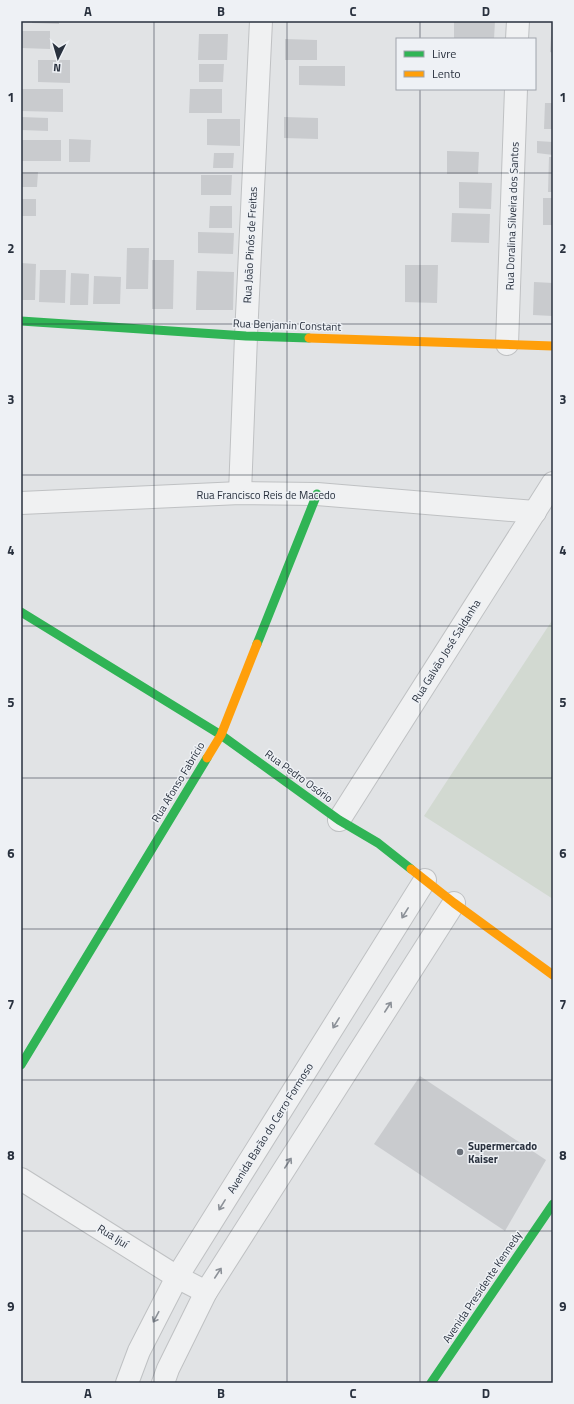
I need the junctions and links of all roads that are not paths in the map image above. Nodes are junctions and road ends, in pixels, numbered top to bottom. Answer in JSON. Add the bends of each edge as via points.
{"nodes":[{"id":1,"x":261,"y":21,"type":"edge"},
{"id":2,"x":518,"y":21,"type":"edge"},
{"id":3,"x":517,"y":38,"type":"edge"},
{"id":4,"x":516,"y":90,"type":"edge"},
{"id":5,"x":21,"y":321,"type":"edge"},
{"id":6,"x":246,"y":336,"type":"junction"},
{"id":7,"x":508,"y":344,"type":"junction"},
{"id":8,"x":553,"y":346,"type":"edge"},
{"id":9,"x":553,"y":483,"type":"edge"},
{"id":10,"x":240,"y":493,"type":"junction"},
{"id":11,"x":317,"y":494,"type":"junction"},
{"id":12,"x":21,"y":503,"type":"edge"},
{"id":13,"x":535,"y":512,"type":"junction"},
{"id":14,"x":21,"y":612,"type":"edge"},
{"id":15,"x":221,"y":735,"type":"junction"},
{"id":16,"x":339,"y":820,"type":"junction"},
{"id":17,"x":425,"y":880,"type":"junction"},
{"id":18,"x":454,"y":903,"type":"junction"},
{"id":19,"x":553,"y":975,"type":"edge"},
{"id":20,"x":21,"y":1065,"type":"edge"},
{"id":21,"x":300,"y":1081,"type":"junction"},
{"id":22,"x":329,"y":1098,"type":"junction"},
{"id":23,"x":21,"y":1179,"type":"edge"},
{"id":24,"x":553,"y":1204,"type":"edge"},
{"id":25,"x":177,"y":1277,"type":"junction"},
{"id":26,"x":206,"y":1292,"type":"junction"},
{"id":27,"x":127,"y":1383,"type":"edge"},
{"id":28,"x":163,"y":1383,"type":"edge"},
{"id":29,"x":431,"y":1383,"type":"edge"}],
"edges":[{"from":1,"to":6,"type":"street","name":"Rua João Pinós de Freitas"},
{"from":2,"to":3,"type":"street"},
{"from":4,"to":7,"type":"street","name":"Rua Doralina Silveira dos Santos"},
{"from":5,"to":6,"type":"street","name":"Rua Benjamin Constant"},
{"from":6,"to":7,"type":"street","name":"Rua Benjamin Constant"},
{"from":6,"to":10,"type":"street","name":"Rua João Pinós de Freitas"},
{"from":7,"to":8,"type":"street","name":"Rua Benjamin Constant"},
{"from":9,"to":13,"type":"street","name":"Rua Galvão José Saldanha"},
{"from":10,"to":11,"type":"street","name":"Rua Francisco Reis de Macedo"},
{"from":10,"to":12,"type":"street","name":"Rua Francisco Reis de Macedo"},
{"from":11,"to":13,"type":"street","name":"Rua Francisco Reis de Macedo"},
{"from":11,"to":15,"type":"street","name":"Rua Afonso Fabrício"},
{"from":13,"to":16,"type":"street","name":"Rua Galvão José Saldanha"},
{"from":14,"to":15,"type":"street","name":"Rua Pedro Osório"},
{"from":15,"to":16,"type":"street","name":"Rua Pedro Osório"},
{"from":15,"to":20,"type":"street","name":"Rua Afonso Fabrício"},
{"from":16,"to":17,"type":"street","name":"Rua Pedro Osório","via":[[378,843]]},
{"from":17,"to":18,"type":"street","name":"Rua Pedro Osório"},
{"from":17,"to":21,"type":"street","name":"Avenida Barão do Cerro Formoso","one_way":true},
{"from":18,"to":19,"type":"street","name":"Rua Pedro Osório"},
{"from":22,"to":18,"type":"street","one_way":true},
{"from":21,"to":22,"type":"street"},
{"from":21,"to":25,"type":"street","name":"Avenida Barão do Cerro Formoso","one_way":true},
{"from":26,"to":22,"type":"street","one_way":true},
{"from":23,"to":25,"type":"street","name":"Rua Ijuí"},
{"from":24,"to":29,"type":"street","name":"Avenida Presidente Kennedy"},
{"from":25,"to":26,"type":"street","name":"Rua Ijuí"},
{"from":25,"to":27,"type":"street","name":"Avenida Barão do Cerro Formoso","one_way":true,"via":[[139,1351]]},
{"from":26,"to":28,"type":"street"}]}
